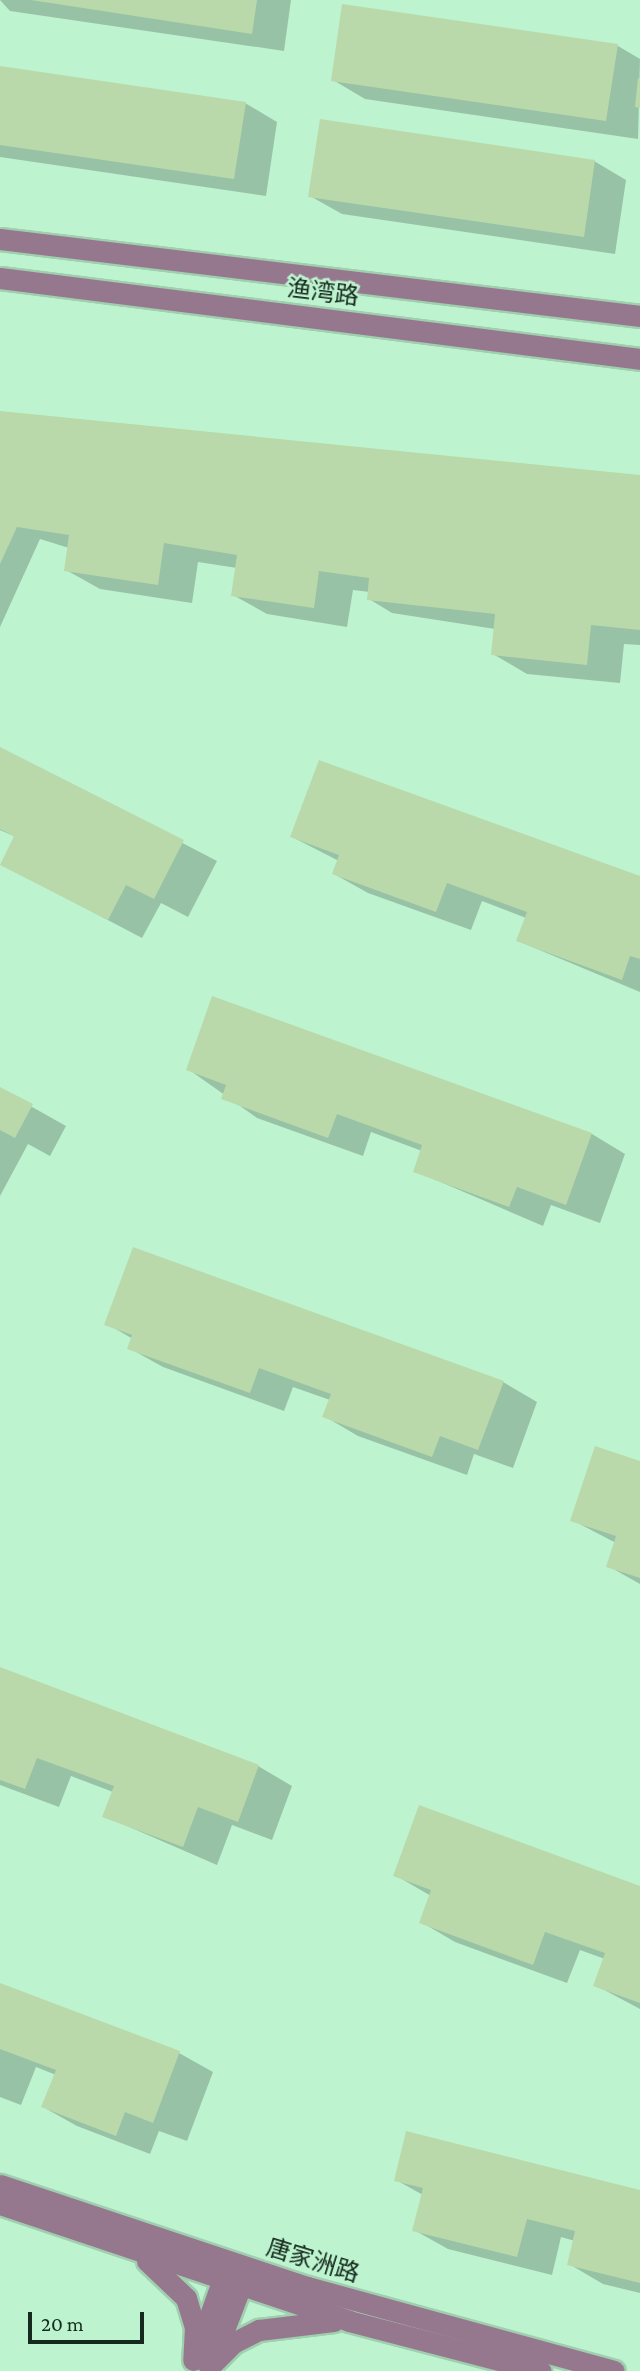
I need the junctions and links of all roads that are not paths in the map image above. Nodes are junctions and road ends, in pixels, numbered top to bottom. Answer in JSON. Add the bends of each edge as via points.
{"nodes":[{"id":1,"x":0,"y":239,"type":"edge"},
{"id":2,"x":0,"y":278,"type":"edge"},
{"id":3,"x":46,"y":284,"type":"junction"},
{"id":4,"x":0,"y":286,"type":"edge"},
{"id":5,"x":640,"y":316,"type":"edge"},
{"id":6,"x":640,"y":359,"type":"edge"},
{"id":7,"x":0,"y":2185,"type":"edge"},
{"id":8,"x":0,"y":2204,"type":"edge"},
{"id":9,"x":128,"y":2248,"type":"junction"},
{"id":10,"x":234,"y":2274,"type":"junction"},
{"id":11,"x":349,"y":2321,"type":"junction"},
{"id":12,"x":200,"y":2367,"type":"edge"},
{"id":13,"x":541,"y":2371,"type":"edge"},
{"id":14,"x":614,"y":2371,"type":"edge"}],
"edges":[{"from":1,"to":5,"type":"street","name":"渔湾路"},
{"from":2,"to":3,"type":"street","name":"渔湾路"},
{"from":3,"to":4,"type":"street"},
{"from":3,"to":6,"type":"street","name":"渔湾路"},
{"from":7,"to":10,"type":"street","name":"唐家洲路"},
{"from":8,"to":9,"type":"street","name":"唐家洲路"},
{"from":9,"to":10,"type":"street","name":"唐家洲路"},
{"from":9,"to":12,"type":"street","via":[[162,2270],[186,2298]]},
{"from":10,"to":11,"type":"street","name":"唐家洲路"},
{"from":10,"to":12,"type":"street"},
{"from":10,"to":14,"type":"street","name":"唐家洲路"},
{"from":11,"to":12,"type":"street","via":[[259,2330]]},
{"from":11,"to":13,"type":"street","name":"唐家洲路"}]}
